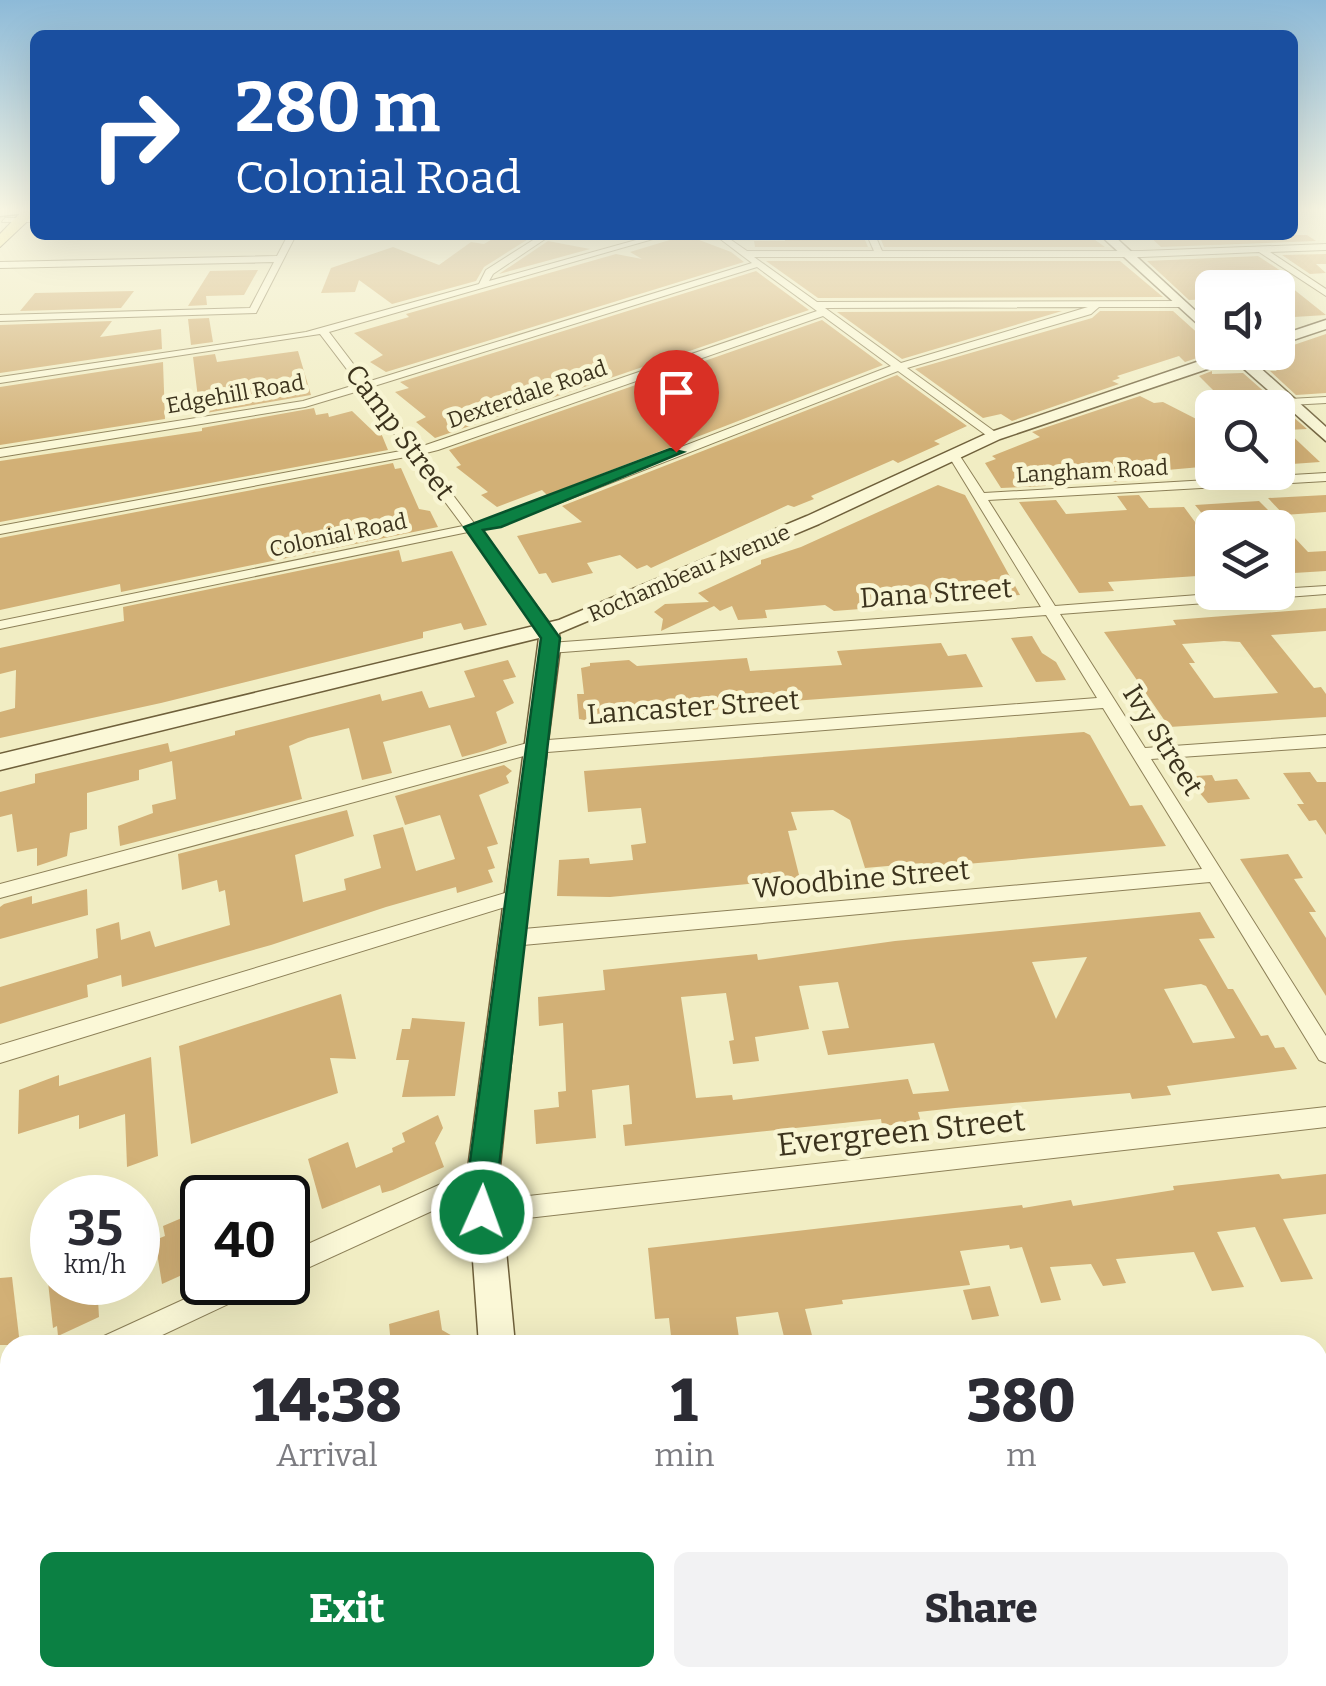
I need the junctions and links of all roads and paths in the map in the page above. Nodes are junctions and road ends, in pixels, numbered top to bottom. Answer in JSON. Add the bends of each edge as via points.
{"nodes":[{"id":1,"x":265,"y":288,"type":"edge"},
{"id":2,"x":474,"y":288,"type":"edge"},
{"id":3,"x":682,"y":288,"type":"edge"},
{"id":4,"x":791,"y":288,"type":"edge"},
{"id":5,"x":1164,"y":288,"type":"edge"},
{"id":6,"x":1182,"y":304,"type":"junction"},
{"id":7,"x":1096,"y":305,"type":"junction"},
{"id":8,"x":819,"y":308,"type":"junction"},
{"id":9,"x":1195,"y":317,"type":"edge"},
{"id":10,"x":0,"y":318,"type":"edge"},
{"id":11,"x":1326,"y":324,"type":"edge"},
{"id":12,"x":323,"y":331,"type":"junction"},
{"id":13,"x":1295,"y":334,"type":"edge"},
{"id":14,"x":898,"y":366,"type":"junction"},
{"id":15,"x":1195,"y":367,"type":"edge"},
{"id":16,"x":1255,"y":370,"type":"edge"},
{"id":17,"x":0,"y":380,"type":"edge"},
{"id":18,"x":366,"y":386,"type":"junction"},
{"id":19,"x":1276,"y":390,"type":"edge"},
{"id":20,"x":1326,"y":400,"type":"edge"},
{"id":21,"x":1295,"y":402,"type":"edge"},
{"id":22,"x":1295,"y":408,"type":"edge"},
{"id":23,"x":994,"y":436,"type":"junction"},
{"id":24,"x":1326,"y":436,"type":"edge"},
{"id":25,"x":417,"y":452,"type":"junction"},
{"id":26,"x":0,"y":453,"type":"edge"},
{"id":27,"x":954,"y":455,"type":"junction"},
{"id":28,"x":1326,"y":477,"type":"edge"},
{"id":29,"x":980,"y":497,"type":"junction"},
{"id":30,"x":472,"y":527,"type":"junction"},
{"id":31,"x":0,"y":530,"type":"edge"},
{"id":32,"x":1326,"y":590,"type":"edge"},
{"id":33,"x":1050,"y":609,"type":"junction"},
{"id":34,"x":0,"y":625,"type":"edge"},
{"id":35,"x":549,"y":639,"type":"junction"},
{"id":36,"x":1108,"y":702,"type":"junction"},
{"id":37,"x":1326,"y":741,"type":"edge"},
{"id":38,"x":535,"y":747,"type":"junction"},
{"id":39,"x":1140,"y":754,"type":"junction"},
{"id":40,"x":0,"y":762,"type":"edge"},
{"id":41,"x":1215,"y":876,"type":"junction"},
{"id":42,"x":0,"y":891,"type":"edge"},
{"id":43,"x":515,"y":897,"type":"junction"},
{"id":44,"x":512,"y":938,"type":"junction"},
{"id":45,"x":0,"y":1054,"type":"edge"},
{"id":46,"x":1326,"y":1054,"type":"edge"},
{"id":47,"x":1326,"y":1117,"type":"edge"},
{"id":48,"x":483,"y":1176,"type":"junction"},
{"id":49,"x":482,"y":1212,"type":"junction"},
{"id":50,"x":310,"y":1255,"type":"edge"},
{"id":51,"x":200,"y":1305,"type":"edge"},
{"id":52,"x":135,"y":1335,"type":"edge"},
{"id":53,"x":496,"y":1335,"type":"edge"}],
"edges":[{"from":1,"to":10,"type":"street","via":[[253,311]]},
{"from":2,"to":12,"type":"street"},
{"from":3,"to":18,"type":"street","name":"Edgehill Road"},
{"from":4,"to":8,"type":"street"},
{"from":5,"to":6,"type":"street"},
{"from":6,"to":7,"type":"street","name":"Dexterdale Road"},
{"from":6,"to":9,"type":"street"},
{"from":7,"to":8,"type":"street","name":"Dexterdale Road"},
{"from":7,"to":14,"type":"street","name":"Colonial Road"},
{"from":8,"to":14,"type":"street"},
{"from":8,"to":25,"type":"street","name":"Dexterdale Road"},
{"from":11,"to":13,"type":"street"},
{"from":12,"to":17,"type":"street"},
{"from":12,"to":18,"type":"street","name":"Camp Street"},
{"from":14,"to":23,"type":"street"},
{"from":14,"to":30,"type":"street","name":"Colonial Road"},
{"from":15,"to":23,"type":"street","name":"Rochambeau Avenue"},
{"from":16,"to":19,"type":"street"},
{"from":18,"to":25,"type":"street","name":"Camp Street"},
{"from":18,"to":26,"type":"street","name":"Edgehill Road","via":[[296,406]]},
{"from":20,"to":21,"type":"street"},
{"from":22,"to":24,"type":"street"},
{"from":23,"to":27,"type":"street","name":"Rochambeau Avenue"},
{"from":25,"to":30,"type":"street","name":"Camp Street"},
{"from":25,"to":31,"type":"street","name":"Dexterdale Road"},
{"from":27,"to":29,"type":"street","name":"Ivy Street"},
{"from":27,"to":35,"type":"street","name":"Rochambeau Avenue"},
{"from":28,"to":29,"type":"street","name":"Langham Road"},
{"from":29,"to":33,"type":"street","name":"Ivy Street"},
{"from":30,"to":34,"type":"street","name":"Colonial Road"},
{"from":30,"to":35,"type":"street","name":"Camp Street"},
{"from":32,"to":33,"type":"street","name":"Dana Street"},
{"from":33,"to":35,"type":"street","name":"Dana Street"},
{"from":33,"to":36,"type":"street","name":"Ivy Street"},
{"from":35,"to":38,"type":"street"},
{"from":35,"to":40,"type":"street","name":"Rochambeau Avenue"},
{"from":36,"to":38,"type":"street","name":"Lancaster Street"},
{"from":36,"to":39,"type":"street","name":"Ivy Street"},
{"from":37,"to":39,"type":"street"},
{"from":38,"to":42,"type":"street","name":"Lancaster Street"},
{"from":38,"to":43,"type":"street"},
{"from":39,"to":41,"type":"street","name":"Ivy Street"},
{"from":41,"to":44,"type":"street","name":"Woodbine Street"},
{"from":41,"to":46,"type":"street","name":"Ivy Street"},
{"from":43,"to":44,"type":"street"},
{"from":43,"to":45,"type":"street"},
{"from":44,"to":48,"type":"street"},
{"from":47,"to":49,"type":"street","name":"Evergreen Street"},
{"from":48,"to":49,"type":"street"},
{"from":48,"to":50,"type":"street"},
{"from":49,"to":53,"type":"street"},
{"from":51,"to":52,"type":"street"}]}
